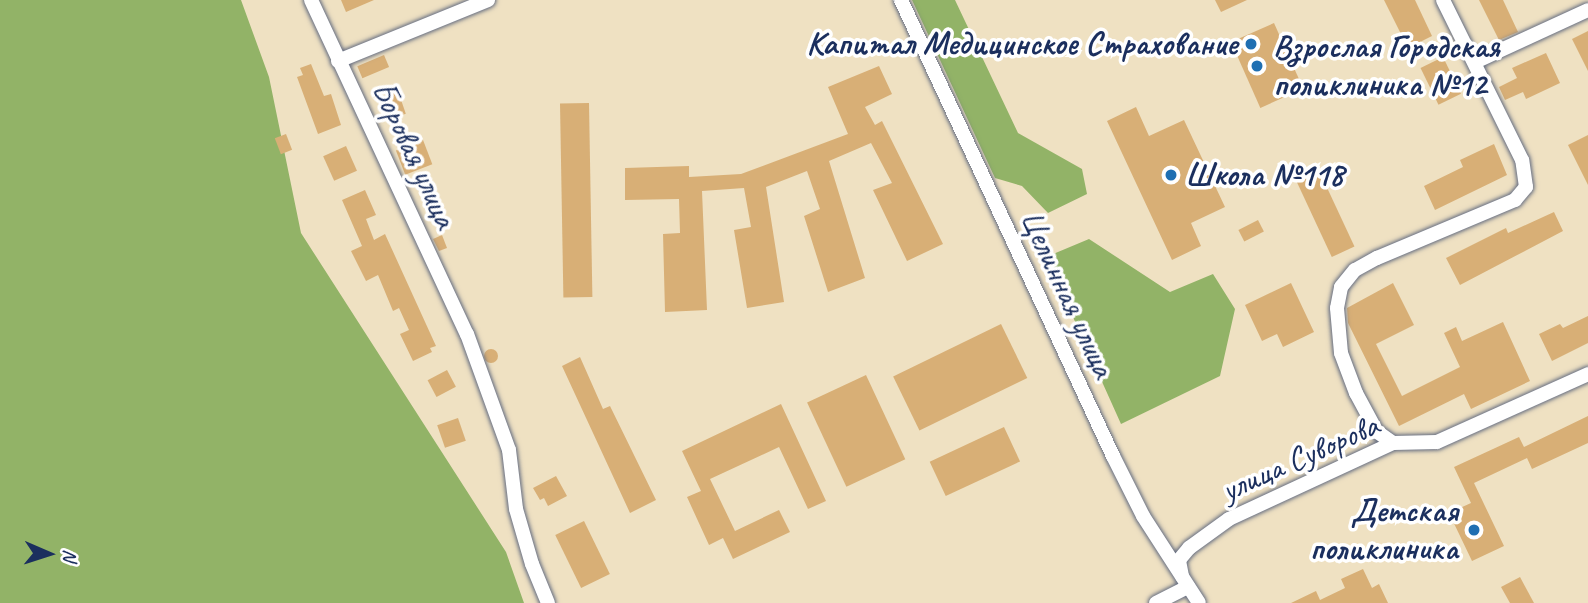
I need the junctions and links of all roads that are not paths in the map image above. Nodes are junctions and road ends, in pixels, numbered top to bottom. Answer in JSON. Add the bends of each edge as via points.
{"nodes":[{"id":1,"x":311,"y":0,"type":"edge"},
{"id":2,"x":488,"y":0,"type":"edge"},
{"id":3,"x":901,"y":0,"type":"edge"},
{"id":4,"x":1443,"y":0,"type":"edge"},
{"id":5,"x":1588,"y":10,"type":"edge"},
{"id":6,"x":338,"y":61,"type":"junction"},
{"id":7,"x":1475,"y":62,"type":"junction"},
{"id":8,"x":1588,"y":374,"type":"edge"},
{"id":9,"x":1393,"y":443,"type":"junction"},
{"id":10,"x":1185,"y":583,"type":"junction"},
{"id":11,"x":548,"y":603,"type":"edge"},
{"id":12,"x":1156,"y":603,"type":"edge"},
{"id":13,"x":1199,"y":603,"type":"edge"}],
"edges":[{"from":1,"to":6,"type":"street","name":"Боровая улица"},
{"from":2,"to":6,"type":"street"},
{"from":3,"to":10,"type":"street","name":"Целинная улица","via":[[1113,456]]},
{"from":4,"to":7,"type":"street"},
{"from":5,"to":7,"type":"street"},
{"from":6,"to":11,"type":"street","name":"Боровая улица","via":[[467,334],[509,450],[516,509]]},
{"from":7,"to":9,"type":"street","via":[[1521,160],[1526,187],[1515,200],[1366,264],[1341,287],[1337,308],[1341,353],[1377,432]]},
{"from":8,"to":9,"type":"street","name":"улица Суворова","via":[[1437,442]]},
{"from":9,"to":10,"type":"street","name":"улица Суворова","via":[[1229,519],[1188,548],[1179,560]]},
{"from":10,"to":12,"type":"street"},
{"from":10,"to":13,"type":"street","name":"Целинная улица"}]}
